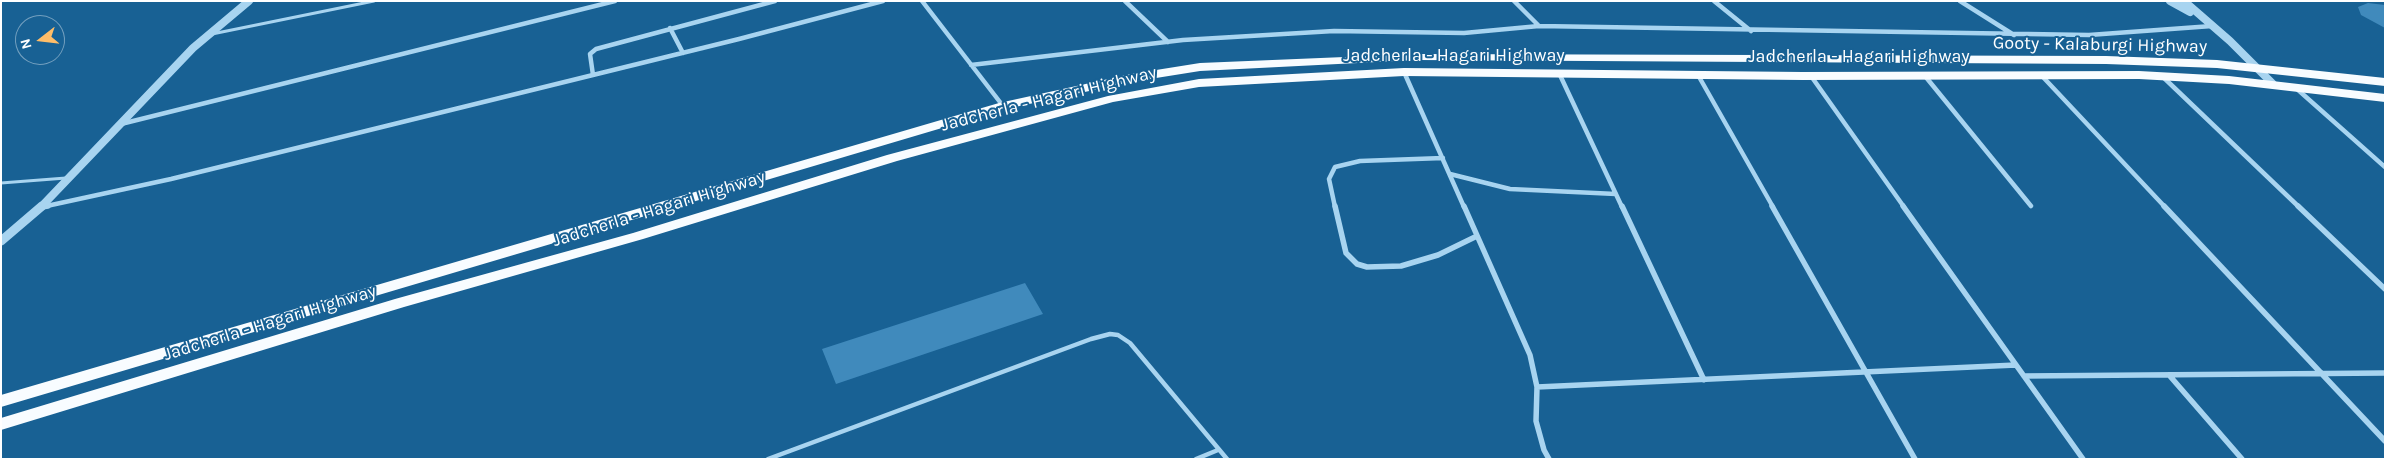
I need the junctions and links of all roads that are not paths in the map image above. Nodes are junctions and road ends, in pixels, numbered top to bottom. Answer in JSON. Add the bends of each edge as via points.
{"nodes":[{"id":1,"x":249,"y":1,"type":"edge"},
{"id":2,"x":374,"y":1,"type":"edge"},
{"id":3,"x":615,"y":1,"type":"edge"},
{"id":4,"x":775,"y":1,"type":"edge"},
{"id":5,"x":883,"y":1,"type":"edge"},
{"id":6,"x":922,"y":1,"type":"edge"},
{"id":7,"x":1125,"y":1,"type":"edge"},
{"id":8,"x":1514,"y":1,"type":"edge"},
{"id":9,"x":1714,"y":1,"type":"edge"},
{"id":10,"x":1960,"y":1,"type":"edge"},
{"id":11,"x":2170,"y":1,"type":"edge"},
{"id":12,"x":2184,"y":1,"type":"edge"},
{"id":13,"x":2199,"y":17,"type":"junction"},
{"id":14,"x":1539,"y":26,"type":"junction"},
{"id":15,"x":2212,"y":26,"type":"junction"},
{"id":16,"x":670,"y":28,"type":"junction"},
{"id":17,"x":1751,"y":31,"type":"junction"},
{"id":18,"x":209,"y":35,"type":"junction"},
{"id":19,"x":2014,"y":35,"type":"junction"},
{"id":20,"x":1168,"y":42,"type":"junction"},
{"id":21,"x":683,"y":53,"type":"junction"},
{"id":22,"x":971,"y":65,"type":"junction"},
{"id":23,"x":2257,"y":68,"type":"junction"},
{"id":24,"x":1404,"y":72,"type":"junction"},
{"id":25,"x":1559,"y":73,"type":"junction"},
{"id":26,"x":1698,"y":75,"type":"junction"},
{"id":27,"x":593,"y":76,"type":"junction"},
{"id":28,"x":1811,"y":76,"type":"junction"},
{"id":29,"x":1926,"y":76,"type":"junction"},
{"id":30,"x":2042,"y":76,"type":"junction"},
{"id":31,"x":2163,"y":76,"type":"junction"},
{"id":32,"x":2385,"y":82,"type":"edge"},
{"id":33,"x":2273,"y":84,"type":"junction"},
{"id":34,"x":2295,"y":87,"type":"junction"},
{"id":35,"x":2385,"y":98,"type":"edge"},
{"id":36,"x":1003,"y":106,"type":"junction"},
{"id":37,"x":119,"y":124,"type":"junction"},
{"id":38,"x":1443,"y":158,"type":"junction"},
{"id":39,"x":2385,"y":167,"type":"edge"},
{"id":40,"x":1450,"y":174,"type":"junction"},
{"id":41,"x":67,"y":178,"type":"junction"},
{"id":42,"x":1,"y":182,"type":"edge"},
{"id":43,"x":1616,"y":194,"type":"junction"},
{"id":44,"x":2031,"y":206,"type":"dead end"},
{"id":45,"x":41,"y":207,"type":"junction"},
{"id":46,"x":1477,"y":236,"type":"junction"},
{"id":47,"x":1,"y":241,"type":"edge"},
{"id":48,"x":2385,"y":289,"type":"edge"},
{"id":49,"x":2016,"y":365,"type":"junction"},
{"id":50,"x":1865,"y":373,"type":"junction"},
{"id":51,"x":2385,"y":373,"type":"edge"},
{"id":52,"x":2321,"y":374,"type":"junction"},
{"id":53,"x":2169,"y":375,"type":"junction"},
{"id":54,"x":2024,"y":376,"type":"junction"},
{"id":55,"x":1704,"y":380,"type":"junction"},
{"id":56,"x":1537,"y":386,"type":"junction"},
{"id":57,"x":1,"y":401,"type":"edge"},
{"id":58,"x":1,"y":424,"type":"edge"},
{"id":59,"x":2385,"y":441,"type":"edge"},
{"id":60,"x":1218,"y":450,"type":"junction"},
{"id":61,"x":768,"y":459,"type":"edge"},
{"id":62,"x":1196,"y":459,"type":"edge"},
{"id":63,"x":1227,"y":459,"type":"edge"},
{"id":64,"x":1549,"y":459,"type":"edge"},
{"id":65,"x":1915,"y":459,"type":"edge"},
{"id":66,"x":2083,"y":459,"type":"edge"},
{"id":67,"x":2242,"y":459,"type":"edge"}],
"edges":[{"from":1,"to":18,"type":"street"},
{"from":2,"to":18,"type":"lane"},
{"from":3,"to":37,"type":"street"},
{"from":4,"to":16,"type":"street"},
{"from":5,"to":21,"type":"street"},
{"from":6,"to":22,"type":"street"},
{"from":7,"to":20,"type":"street"},
{"from":8,"to":14,"type":"street"},
{"from":9,"to":17,"type":"street"},
{"from":10,"to":19,"type":"street"},
{"from":11,"to":13,"type":"street"},
{"from":12,"to":13,"type":"street"},
{"from":13,"to":15,"type":"street"},
{"from":14,"to":17,"type":"street"},
{"from":14,"to":20,"type":"street","via":[[1464,33],[1334,32]]},
{"from":15,"to":19,"type":"street","via":[[2088,35]]},
{"from":15,"to":23,"type":"street"},
{"from":16,"to":21,"type":"street"},
{"from":16,"to":27,"type":"street","via":[[593,50],[590,54]]},
{"from":17,"to":19,"type":"street"},
{"from":18,"to":37,"type":"street"},
{"from":20,"to":22,"type":"street"},
{"from":21,"to":27,"type":"street"},
{"from":22,"to":36,"type":"street"},
{"from":23,"to":32,"type":"highway","name":"Gooty - Kalaburgi Highway"},
{"from":23,"to":33,"type":"street"},
{"from":23,"to":36,"type":"highway","name":"Gooty - Kalaburgi Highway","via":[[2106,60],[1418,57],[1200,67],[1131,78]]},
{"from":24,"to":25,"type":"highway","name":"Jadcherla - Hagari Highway"},
{"from":24,"to":38,"type":"street"},
{"from":24,"to":58,"type":"highway","name":"Jadcherla - Hagari Highway","via":[[1199,82],[1103,101],[892,158]]},
{"from":25,"to":26,"type":"highway","name":"Jadcherla - Hagari Highway"},
{"from":25,"to":43,"type":"street"},
{"from":26,"to":28,"type":"highway","name":"Jadcherla - Hagari Highway"},
{"from":26,"to":50,"type":"street"},
{"from":27,"to":45,"type":"street","via":[[171,179]]},
{"from":28,"to":29,"type":"highway","name":"Jadcherla - Hagari Highway"},
{"from":28,"to":49,"type":"street"},
{"from":29,"to":30,"type":"highway","name":"Jadcherla - Hagari Highway"},
{"from":29,"to":44,"type":"street"},
{"from":30,"to":31,"type":"highway","name":"Jadcherla - Hagari Highway"},
{"from":30,"to":52,"type":"street"},
{"from":31,"to":33,"type":"highway","name":"Jadcherla - Hagari Highway"},
{"from":31,"to":48,"type":"street"},
{"from":33,"to":34,"type":"highway","name":"Jadcherla - Hagari Highway"},
{"from":34,"to":35,"type":"highway","name":"Jadcherla - Hagari Highway"},
{"from":34,"to":39,"type":"street"},
{"from":36,"to":57,"type":"highway","name":"Gooty - Kalaburgi Highway"},
{"from":37,"to":41,"type":"street"},
{"from":38,"to":40,"type":"street"},
{"from":38,"to":46,"type":"street","via":[[1360,161],[1335,167],[1329,179],[1346,254],[1357,264],[1367,267],[1401,266],[1438,255]]},
{"from":40,"to":43,"type":"street","via":[[1510,189]]},
{"from":40,"to":46,"type":"street"},
{"from":41,"to":42,"type":"lane"},
{"from":41,"to":45,"type":"street"},
{"from":43,"to":55,"type":"street"},
{"from":45,"to":47,"type":"street"},
{"from":46,"to":56,"type":"street","via":[[1530,355]]},
{"from":49,"to":50,"type":"street"},
{"from":49,"to":54,"type":"street"},
{"from":50,"to":55,"type":"street"},
{"from":50,"to":65,"type":"street"},
{"from":51,"to":52,"type":"street"},
{"from":52,"to":53,"type":"street"},
{"from":52,"to":59,"type":"street"},
{"from":53,"to":54,"type":"street"},
{"from":53,"to":67,"type":"street"},
{"from":54,"to":66,"type":"street"},
{"from":55,"to":56,"type":"street"},
{"from":56,"to":64,"type":"street","via":[[1536,421]]},
{"from":60,"to":61,"type":"lane","via":[[1130,343],[1118,334],[1110,334]]},
{"from":60,"to":62,"type":"lane"},
{"from":60,"to":63,"type":"lane"}]}
